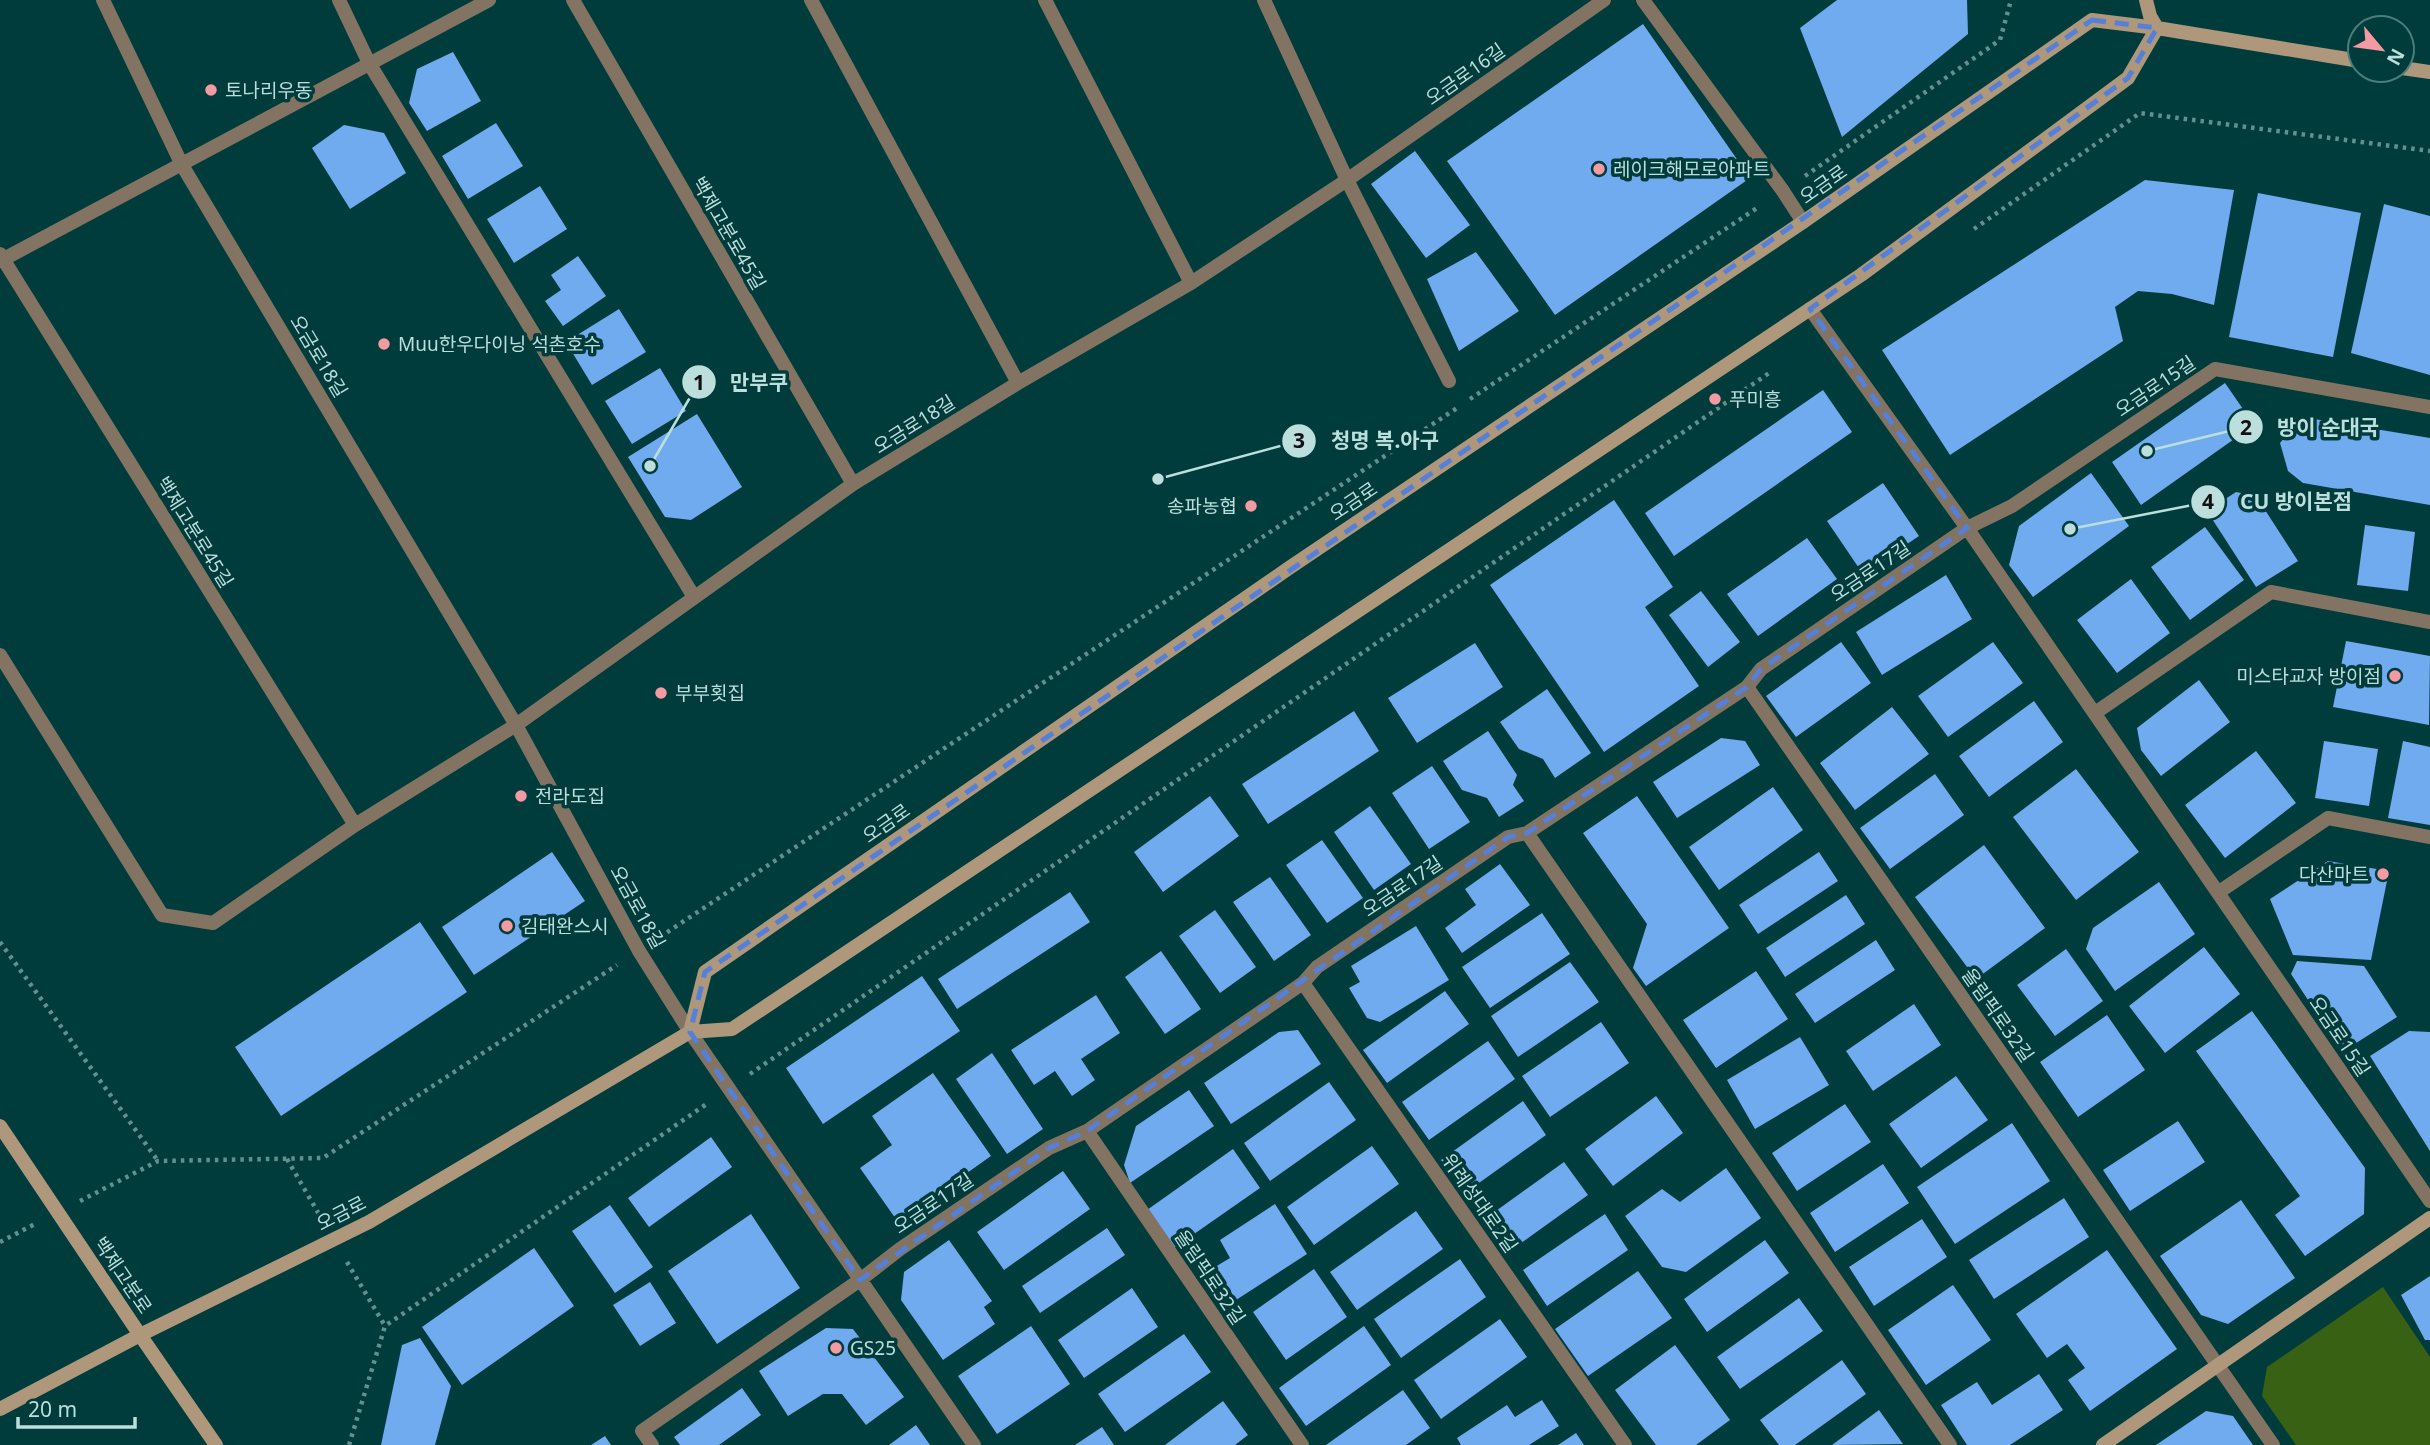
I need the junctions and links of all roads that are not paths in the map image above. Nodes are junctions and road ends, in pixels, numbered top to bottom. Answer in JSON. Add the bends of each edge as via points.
{"nodes":[{"id":1,"x":103,"y":0,"type":"edge"},
{"id":2,"x":339,"y":0,"type":"edge"},
{"id":3,"x":489,"y":0,"type":"edge"},
{"id":4,"x":573,"y":0,"type":"edge"},
{"id":5,"x":811,"y":0,"type":"edge"},
{"id":6,"x":1045,"y":0,"type":"edge"},
{"id":7,"x":1264,"y":0,"type":"edge"},
{"id":8,"x":1604,"y":0,"type":"edge"},
{"id":9,"x":1643,"y":0,"type":"edge"},
{"id":10,"x":2146,"y":0,"type":"edge"},
{"id":11,"x":2157,"y":28,"type":"junction"},
{"id":12,"x":2346,"y":59,"type":"edge"},
{"id":13,"x":369,"y":63,"type":"junction"},
{"id":14,"x":182,"y":165,"type":"junction"},
{"id":15,"x":1347,"y":180,"type":"junction"},
{"id":16,"x":1803,"y":222,"type":"junction"},
{"id":17,"x":1,"y":258,"type":"edge"},
{"id":18,"x":1191,"y":283,"type":"junction"},
{"id":19,"x":1810,"y":309,"type":"junction"},
{"id":20,"x":1449,"y":381,"type":"dead end"},
{"id":21,"x":1018,"y":383,"type":"junction"},
{"id":22,"x":2430,"y":407,"type":"edge"},
{"id":23,"x":852,"y":485,"type":"junction"},
{"id":24,"x":1967,"y":528,"type":"junction"},
{"id":25,"x":694,"y":597,"type":"junction"},
{"id":26,"x":2430,"y":622,"type":"edge"},
{"id":27,"x":0,"y":655,"type":"edge"},
{"id":28,"x":1747,"y":687,"type":"junction"},
{"id":29,"x":2095,"y":713,"type":"junction"},
{"id":30,"x":516,"y":725,"type":"junction"},
{"id":31,"x":355,"y":825,"type":"junction"},
{"id":32,"x":1527,"y":833,"type":"junction"},
{"id":33,"x":2430,"y":837,"type":"edge"},
{"id":34,"x":2219,"y":892,"type":"junction"},
{"id":35,"x":1303,"y":983,"type":"junction"},
{"id":36,"x":690,"y":1032,"type":"junction"},
{"id":37,"x":0,"y":1126,"type":"edge"},
{"id":38,"x":1087,"y":1132,"type":"junction"},
{"id":39,"x":2430,"y":1201,"type":"edge"},
{"id":40,"x":2430,"y":1217,"type":"edge"},
{"id":41,"x":860,"y":1280,"type":"junction"},
{"id":42,"x":140,"y":1335,"type":"junction"},
{"id":43,"x":2217,"y":1364,"type":"junction"},
{"id":44,"x":0,"y":1409,"type":"edge"},
{"id":45,"x":216,"y":1445,"type":"edge"},
{"id":46,"x":652,"y":1445,"type":"edge"},
{"id":47,"x":974,"y":1445,"type":"edge"},
{"id":48,"x":1302,"y":1445,"type":"edge"},
{"id":49,"x":1625,"y":1445,"type":"edge"},
{"id":50,"x":1950,"y":1445,"type":"edge"},
{"id":51,"x":2103,"y":1445,"type":"edge"},
{"id":52,"x":2273,"y":1445,"type":"edge"}],
"edges":[{"from":1,"to":14,"type":"street","name":"오금로18길"},
{"from":2,"to":13,"type":"street"},
{"from":3,"to":13,"type":"street","name":"백제고분로45길"},
{"from":4,"to":23,"type":"street","name":"백제고분로45길"},
{"from":5,"to":21,"type":"street"},
{"from":6,"to":18,"type":"street"},
{"from":7,"to":15,"type":"street"},
{"from":8,"to":15,"type":"street","name":"오금로16길"},
{"from":9,"to":16,"type":"street"},
{"from":10,"to":11,"type":"main road"},
{"from":11,"to":12,"type":"main road","name":"오금로"},
{"from":11,"to":16,"type":"main road","name":"오금로","via":[[2092,20]]},
{"from":11,"to":19,"type":"main road","name":"오금로","via":[[2128,78]]},
{"from":13,"to":14,"type":"street","name":"백제고분로45길"},
{"from":13,"to":25,"type":"street"},
{"from":14,"to":17,"type":"street","name":"백제고분로45길"},
{"from":14,"to":30,"type":"street","name":"오금로18길"},
{"from":15,"to":18,"type":"street","name":"오금로18길"},
{"from":15,"to":20,"type":"street"},
{"from":16,"to":36,"type":"main road","name":"오금로","via":[[1312,553],[705,972]]},
{"from":17,"to":31,"type":"street","name":"백제고분로45길"},
{"from":18,"to":21,"type":"street","name":"오금로18길"},
{"from":19,"to":24,"type":"street","name":"오금로15길"},
{"from":19,"to":36,"type":"main road","name":"오금로","via":[[732,1029]]},
{"from":21,"to":23,"type":"street","name":"오금로18길"},
{"from":22,"to":24,"type":"street","name":"오금로15길","via":[[2215,369],[2012,506]]},
{"from":23,"to":25,"type":"street","name":"오금로18길"},
{"from":24,"to":28,"type":"street","name":"오금로17길","via":[[1761,668]]},
{"from":24,"to":29,"type":"street","name":"오금로15길"},
{"from":25,"to":30,"type":"street","name":"오금로18길"},
{"from":26,"to":29,"type":"street","via":[[2271,592]]},
{"from":27,"to":31,"type":"street","name":"오금로18길","via":[[162,915],[213,923]]},
{"from":28,"to":32,"type":"street","name":"오금로17길"},
{"from":28,"to":43,"type":"street","name":"올림픽로32길"},
{"from":29,"to":34,"type":"street","name":"오금로15길"},
{"from":30,"to":31,"type":"street","name":"오금로18길"},
{"from":30,"to":36,"type":"street","name":"오금로18길","via":[[639,951]]},
{"from":32,"to":35,"type":"street","name":"오금로17길","via":[[1497,844],[1317,967]]},
{"from":32,"to":50,"type":"street"},
{"from":33,"to":34,"type":"street","via":[[2328,818]]},
{"from":34,"to":39,"type":"street","name":"오금로15길"},
{"from":35,"to":38,"type":"street","name":"오금로17길"},
{"from":35,"to":49,"type":"street","name":"위례성대로2길"},
{"from":36,"to":41,"type":"street"},
{"from":36,"to":42,"type":"main road","name":"오금로","via":[[369,1222]]},
{"from":37,"to":42,"type":"main road","name":"백제고분로"},
{"from":38,"to":41,"type":"street","name":"오금로17길","via":[[1049,1148]]},
{"from":38,"to":48,"type":"street","name":"올림픽로32길"},
{"from":40,"to":43,"type":"main road"},
{"from":41,"to":46,"type":"street","via":[[642,1430]]},
{"from":41,"to":47,"type":"street"},
{"from":42,"to":44,"type":"main road","name":"오금로"},
{"from":42,"to":45,"type":"main road","name":"백제고분로"},
{"from":43,"to":51,"type":"main road"},
{"from":43,"to":52,"type":"street","name":"올림픽로32길"}]}
